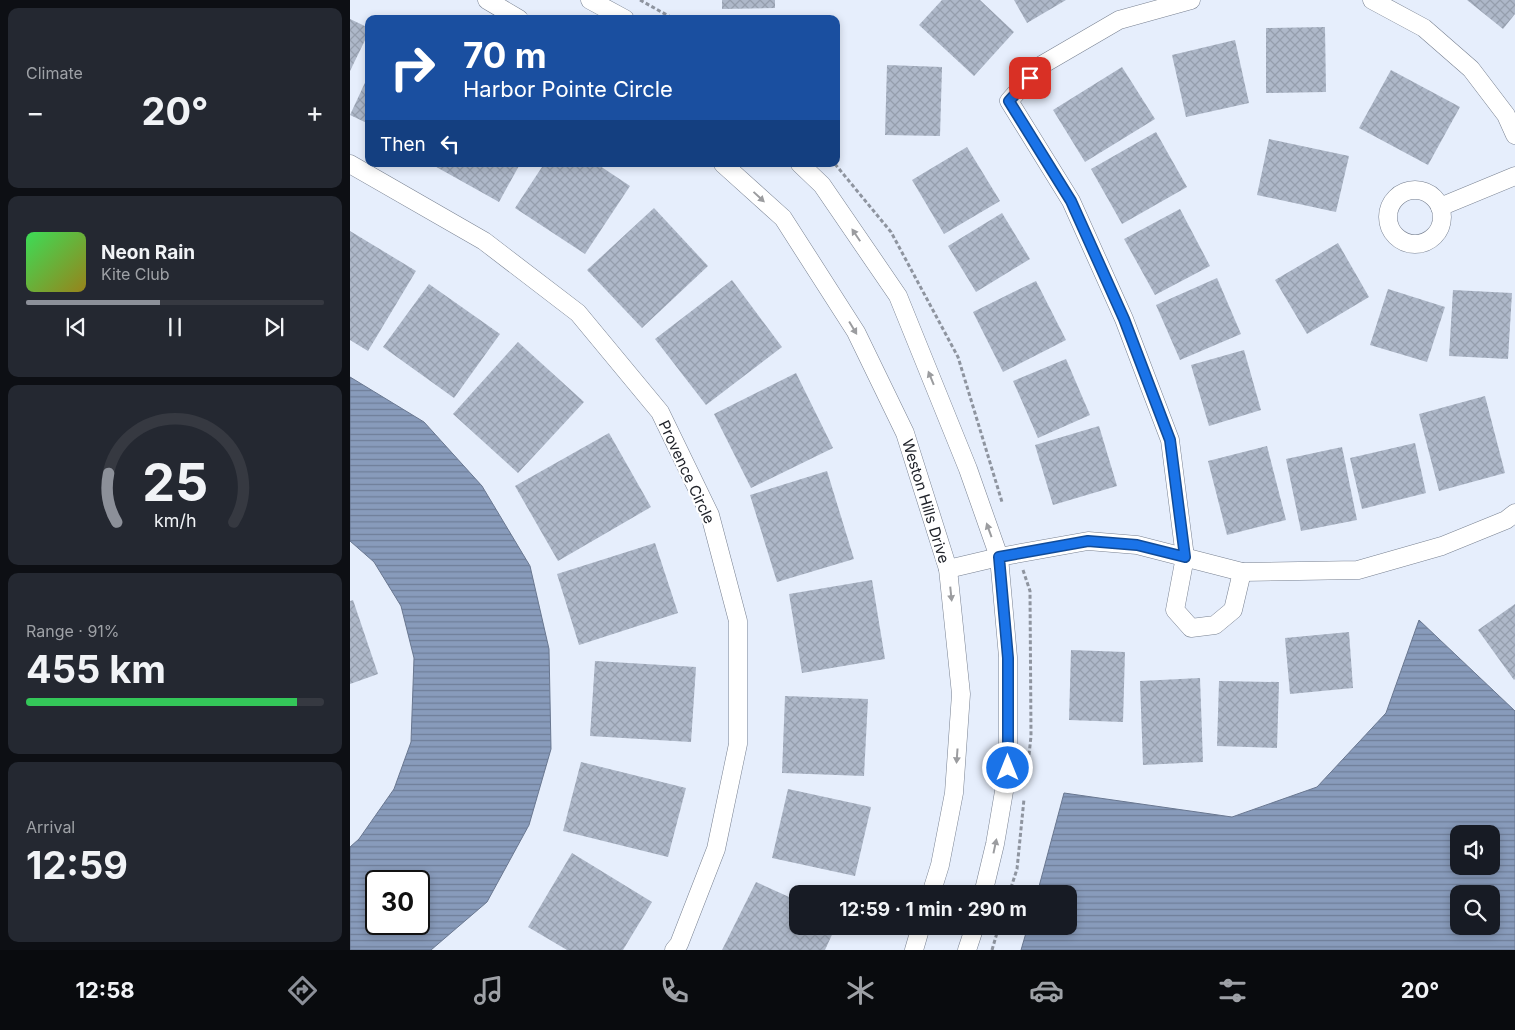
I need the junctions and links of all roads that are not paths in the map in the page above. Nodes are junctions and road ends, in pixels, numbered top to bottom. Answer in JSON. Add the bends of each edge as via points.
{"nodes":[{"id":1,"x":486,"y":0,"type":"edge"},
{"id":2,"x":590,"y":0,"type":"edge"},
{"id":3,"x":1191,"y":0,"type":"edge"},
{"id":4,"x":1372,"y":0,"type":"edge"},
{"id":5,"x":512,"y":15,"type":"edge"},
{"id":6,"x":618,"y":15,"type":"edge"},
{"id":7,"x":1515,"y":135,"type":"edge"},
{"id":8,"x":350,"y":164,"type":"edge"},
{"id":9,"x":727,"y":167,"type":"edge"},
{"id":10,"x":803,"y":167,"type":"edge"},
{"id":11,"x":1515,"y":176,"type":"edge"},
{"id":12,"x":1440,"y":207,"type":"dead end"},
{"id":13,"x":1515,"y":513,"type":"edge"},
{"id":14,"x":999,"y":557,"type":"junction"},
{"id":15,"x":1185,"y":557,"type":"junction"},
{"id":16,"x":948,"y":569,"type":"junction"},
{"id":17,"x":1242,"y":572,"type":"junction"},
{"id":18,"x":934,"y":885,"type":"edge"},
{"id":19,"x":985,"y":885,"type":"edge"},
{"id":20,"x":918,"y":935,"type":"edge"},
{"id":21,"x":972,"y":935,"type":"edge"},
{"id":22,"x":674,"y":950,"type":"edge"},
{"id":23,"x":914,"y":950,"type":"edge"},
{"id":24,"x":967,"y":950,"type":"edge"}],
"edges":[{"from":1,"to":5,"type":"street"},
{"from":2,"to":6,"type":"street"},
{"from":3,"to":15,"type":"street","via":[[1119,20],[1040,66],[1009,101],[1071,201],[1124,319],[1170,440]]},
{"from":4,"to":7,"type":"street","via":[[1424,28],[1471,69],[1506,115]]},
{"from":8,"to":22,"type":"street","name":"Provence Circle","via":[[484,241],[578,313],[660,412],[710,515],[738,620],[738,744],[716,849]]},
{"from":9,"to":16,"type":"street","name":"Weston Hills Drive","one_way":true,"via":[[783,218],[856,332],[905,433]]},
{"from":14,"to":10,"type":"street","one_way":true,"via":[[898,296],[822,185]]},
{"from":11,"to":12,"type":"street"},
{"from":13,"to":17,"type":"street","via":[[1506,520],[1442,546],[1358,570]]},
{"from":14,"to":15,"type":"street","via":[[1088,541],[1137,545]]},
{"from":14,"to":16,"type":"street"},
{"from":19,"to":14,"type":"street","one_way":true,"via":[[996,844],[1008,768],[1008,658]]},
{"from":15,"to":17,"type":"street"},
{"from":15,"to":17,"type":"street","via":[[1175,610],[1192,628],[1215,625],[1233,610]]},
{"from":16,"to":18,"type":"street","name":"Weston Hills Drive","one_way":true,"via":[[962,694],[954,793]]},
{"from":20,"to":23,"type":"street"},
{"from":21,"to":24,"type":"street"}]}
